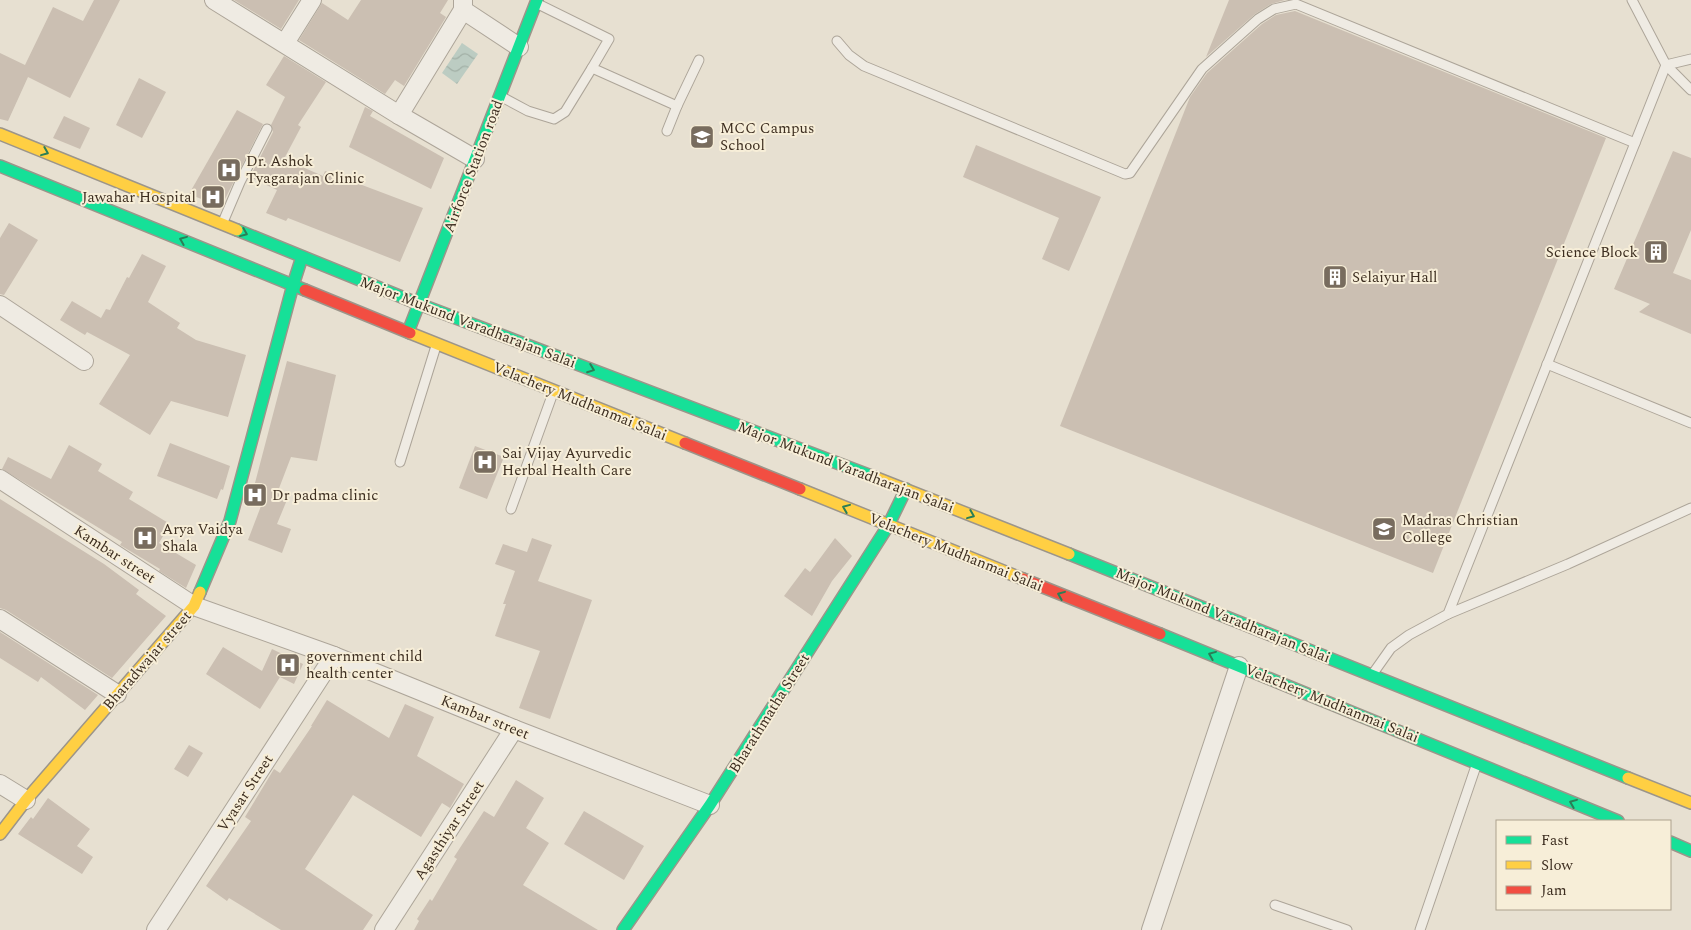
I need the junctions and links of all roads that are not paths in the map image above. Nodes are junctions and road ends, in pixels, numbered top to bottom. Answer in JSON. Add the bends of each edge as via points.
{"nodes":[{"id":1,"x":214,"y":0,"type":"edge"},
{"id":2,"x":312,"y":0,"type":"edge"},
{"id":3,"x":1632,"y":0,"type":"edge"},
{"id":4,"x":537,"y":2,"type":"edge"},
{"id":5,"x":463,"y":5,"type":"edge"},
{"id":6,"x":837,"y":41,"type":"dead end"},
{"id":7,"x":285,"y":43,"type":"junction"},
{"id":8,"x":519,"y":47,"type":"junction"},
{"id":9,"x":1691,"y":59,"type":"edge"},
{"id":10,"x":699,"y":60,"type":"dead end"},
{"id":11,"x":1666,"y":65,"type":"junction"},
{"id":12,"x":592,"y":68,"type":"junction"},
{"id":13,"x":1691,"y":90,"type":"edge"},
{"id":14,"x":500,"y":96,"type":"junction"},
{"id":15,"x":677,"y":106,"type":"junction"},
{"id":16,"x":398,"y":115,"type":"junction"},
{"id":17,"x":267,"y":129,"type":"dead end"},
{"id":18,"x":667,"y":132,"type":"dead end"},
{"id":19,"x":0,"y":134,"type":"edge"},
{"id":20,"x":1635,"y":143,"type":"junction"},
{"id":21,"x":475,"y":159,"type":"junction"},
{"id":22,"x":0,"y":166,"type":"edge"},
{"id":23,"x":222,"y":224,"type":"junction"},
{"id":24,"x":302,"y":257,"type":"junction"},
{"id":25,"x":293,"y":284,"type":"junction"},
{"id":26,"x":419,"y":304,"type":"junction"},
{"id":27,"x":0,"y":305,"type":"edge"},
{"id":28,"x":408,"y":332,"type":"junction"},
{"id":29,"x":436,"y":344,"type":"junction"},
{"id":30,"x":84,"y":361,"type":"dead end"},
{"id":31,"x":1547,"y":364,"type":"junction"},
{"id":32,"x":554,"y":391,"type":"junction"},
{"id":33,"x":1691,"y":423,"type":"edge"},
{"id":34,"x":400,"y":462,"type":"dead end"},
{"id":35,"x":0,"y":479,"type":"edge"},
{"id":36,"x":906,"y":489,"type":"junction"},
{"id":37,"x":1691,"y":508,"type":"edge"},
{"id":38,"x":511,"y":509,"type":"dead end"},
{"id":39,"x":888,"y":526,"type":"junction"},
{"id":40,"x":194,"y":606,"type":"junction"},
{"id":41,"x":1448,"y":614,"type":"junction"},
{"id":42,"x":0,"y":619,"type":"edge"},
{"id":43,"x":334,"y":656,"type":"junction"},
{"id":44,"x":1239,"y":666,"type":"junction"},
{"id":45,"x":1372,"y":674,"type":"junction"},
{"id":46,"x":117,"y":694,"type":"junction"},
{"id":47,"x":514,"y":729,"type":"junction"},
{"id":48,"x":1477,"y":763,"type":"junction"},
{"id":49,"x":0,"y":784,"type":"edge"},
{"id":50,"x":26,"y":800,"type":"junction"},
{"id":51,"x":1691,"y":803,"type":"edge"},
{"id":52,"x":710,"y":805,"type":"junction"},
{"id":53,"x":1616,"y":820,"type":"edge"},
{"id":54,"x":0,"y":834,"type":"edge"},
{"id":55,"x":1671,"y":842,"type":"edge"},
{"id":56,"x":1691,"y":851,"type":"edge"},
{"id":57,"x":1275,"y":905,"type":"dead end"},
{"id":58,"x":156,"y":930,"type":"edge"},
{"id":59,"x":384,"y":930,"type":"edge"},
{"id":60,"x":622,"y":930,"type":"edge"},
{"id":61,"x":1151,"y":930,"type":"edge"},
{"id":62,"x":1347,"y":930,"type":"edge"},
{"id":63,"x":1420,"y":930,"type":"edge"}],
"edges":[{"from":1,"to":7,"type":"street"},
{"from":2,"to":7,"type":"street"},
{"from":3,"to":11,"type":"lane"},
{"from":4,"to":8,"type":"main road","name":"Airforce Station road"},
{"from":4,"to":12,"type":"lane","via":[[609,39]]},
{"from":5,"to":8,"type":"street"},
{"from":5,"to":16,"type":"street"},
{"from":6,"to":20,"type":"lane","via":[[864,66],[1125,174],[1130,173],[1202,68],[1258,19],[1274,9],[1296,4]]},
{"from":7,"to":16,"type":"street"},
{"from":8,"to":14,"type":"main road","name":"Airforce Station road"},
{"from":9,"to":11,"type":"lane"},
{"from":10,"to":15,"type":"lane"},
{"from":11,"to":13,"type":"lane"},
{"from":11,"to":20,"type":"lane"},
{"from":12,"to":14,"type":"lane","via":[[565,112],[554,119],[528,111]]},
{"from":12,"to":15,"type":"lane"},
{"from":14,"to":21,"type":"main road","name":"Airforce Station road"},
{"from":15,"to":18,"type":"lane"},
{"from":16,"to":21,"type":"street"},
{"from":17,"to":23,"type":"lane"},
{"from":19,"to":23,"type":"main road","name":"Major Mukund Varadharajan Salai","one_way":true},
{"from":20,"to":31,"type":"lane"},
{"from":21,"to":26,"type":"main road","name":"Airforce Station road"},
{"from":25,"to":22,"type":"main road","one_way":true},
{"from":23,"to":24,"type":"main road","name":"Major Mukund Varadharajan Salai","one_way":true},
{"from":24,"to":25,"type":"main road","name":"Bharadwajar street"},
{"from":24,"to":26,"type":"main road","name":"Major Mukund Varadharajan Salai"},
{"from":25,"to":28,"type":"main road","name":"Velachery Mudhanmai Salai"},
{"from":25,"to":40,"type":"main road","name":"Bharadwajar street","via":[[230,521]]},
{"from":26,"to":28,"type":"main road","name":"Airforce Station road"},
{"from":26,"to":36,"type":"main road","name":"Major Mukund Varadharajan Salai","one_way":true},
{"from":27,"to":30,"type":"street"},
{"from":28,"to":29,"type":"main road","name":"Velachery Mudhanmai Salai"},
{"from":29,"to":32,"type":"main road","name":"Velachery Mudhanmai Salai"},
{"from":29,"to":34,"type":"lane"},
{"from":31,"to":33,"type":"lane"},
{"from":31,"to":41,"type":"lane"},
{"from":32,"to":38,"type":"lane"},
{"from":39,"to":32,"type":"main road","name":"Velachery Mudhanmai Salai","one_way":true},
{"from":35,"to":40,"type":"street","name":"Kambar street"},
{"from":36,"to":39,"type":"main road","name":"Bharathmatha Street"},
{"from":36,"to":45,"type":"main road","name":"Major Mukund Varadharajan Salai","one_way":true},
{"from":37,"to":41,"type":"lane"},
{"from":44,"to":39,"type":"main road","name":"Velachery Mudhanmai Salai","one_way":true},
{"from":39,"to":52,"type":"main road","name":"Bharathmatha Street"},
{"from":40,"to":43,"type":"street","name":"Kambar street"},
{"from":40,"to":46,"type":"main road","name":"Bharadwajar street"},
{"from":41,"to":45,"type":"lane","via":[[1391,648]]},
{"from":42,"to":46,"type":"street"},
{"from":43,"to":47,"type":"street","name":"Kambar street"},
{"from":43,"to":58,"type":"street","name":"Vyasar Street"},
{"from":44,"to":48,"type":"main road","name":"Velachery Mudhanmai Salai"},
{"from":44,"to":61,"type":"street"},
{"from":45,"to":51,"type":"main road","name":"Major Mukund Varadharajan Salai"},
{"from":46,"to":50,"type":"main road","name":"Bharadwajar street"},
{"from":47,"to":52,"type":"street","name":"Kambar street"},
{"from":47,"to":59,"type":"street","name":"Agasthiyar Street"},
{"from":53,"to":48,"type":"main road","name":"Velachery Mudhanmai Salai","one_way":true},
{"from":48,"to":63,"type":"lane"},
{"from":49,"to":50,"type":"street"},
{"from":50,"to":54,"type":"main road","name":"Bharadwajar street"},
{"from":52,"to":60,"type":"main road","name":"Bharathmatha Street"},
{"from":55,"to":56,"type":"main road"},
{"from":57,"to":62,"type":"lane"}]}
